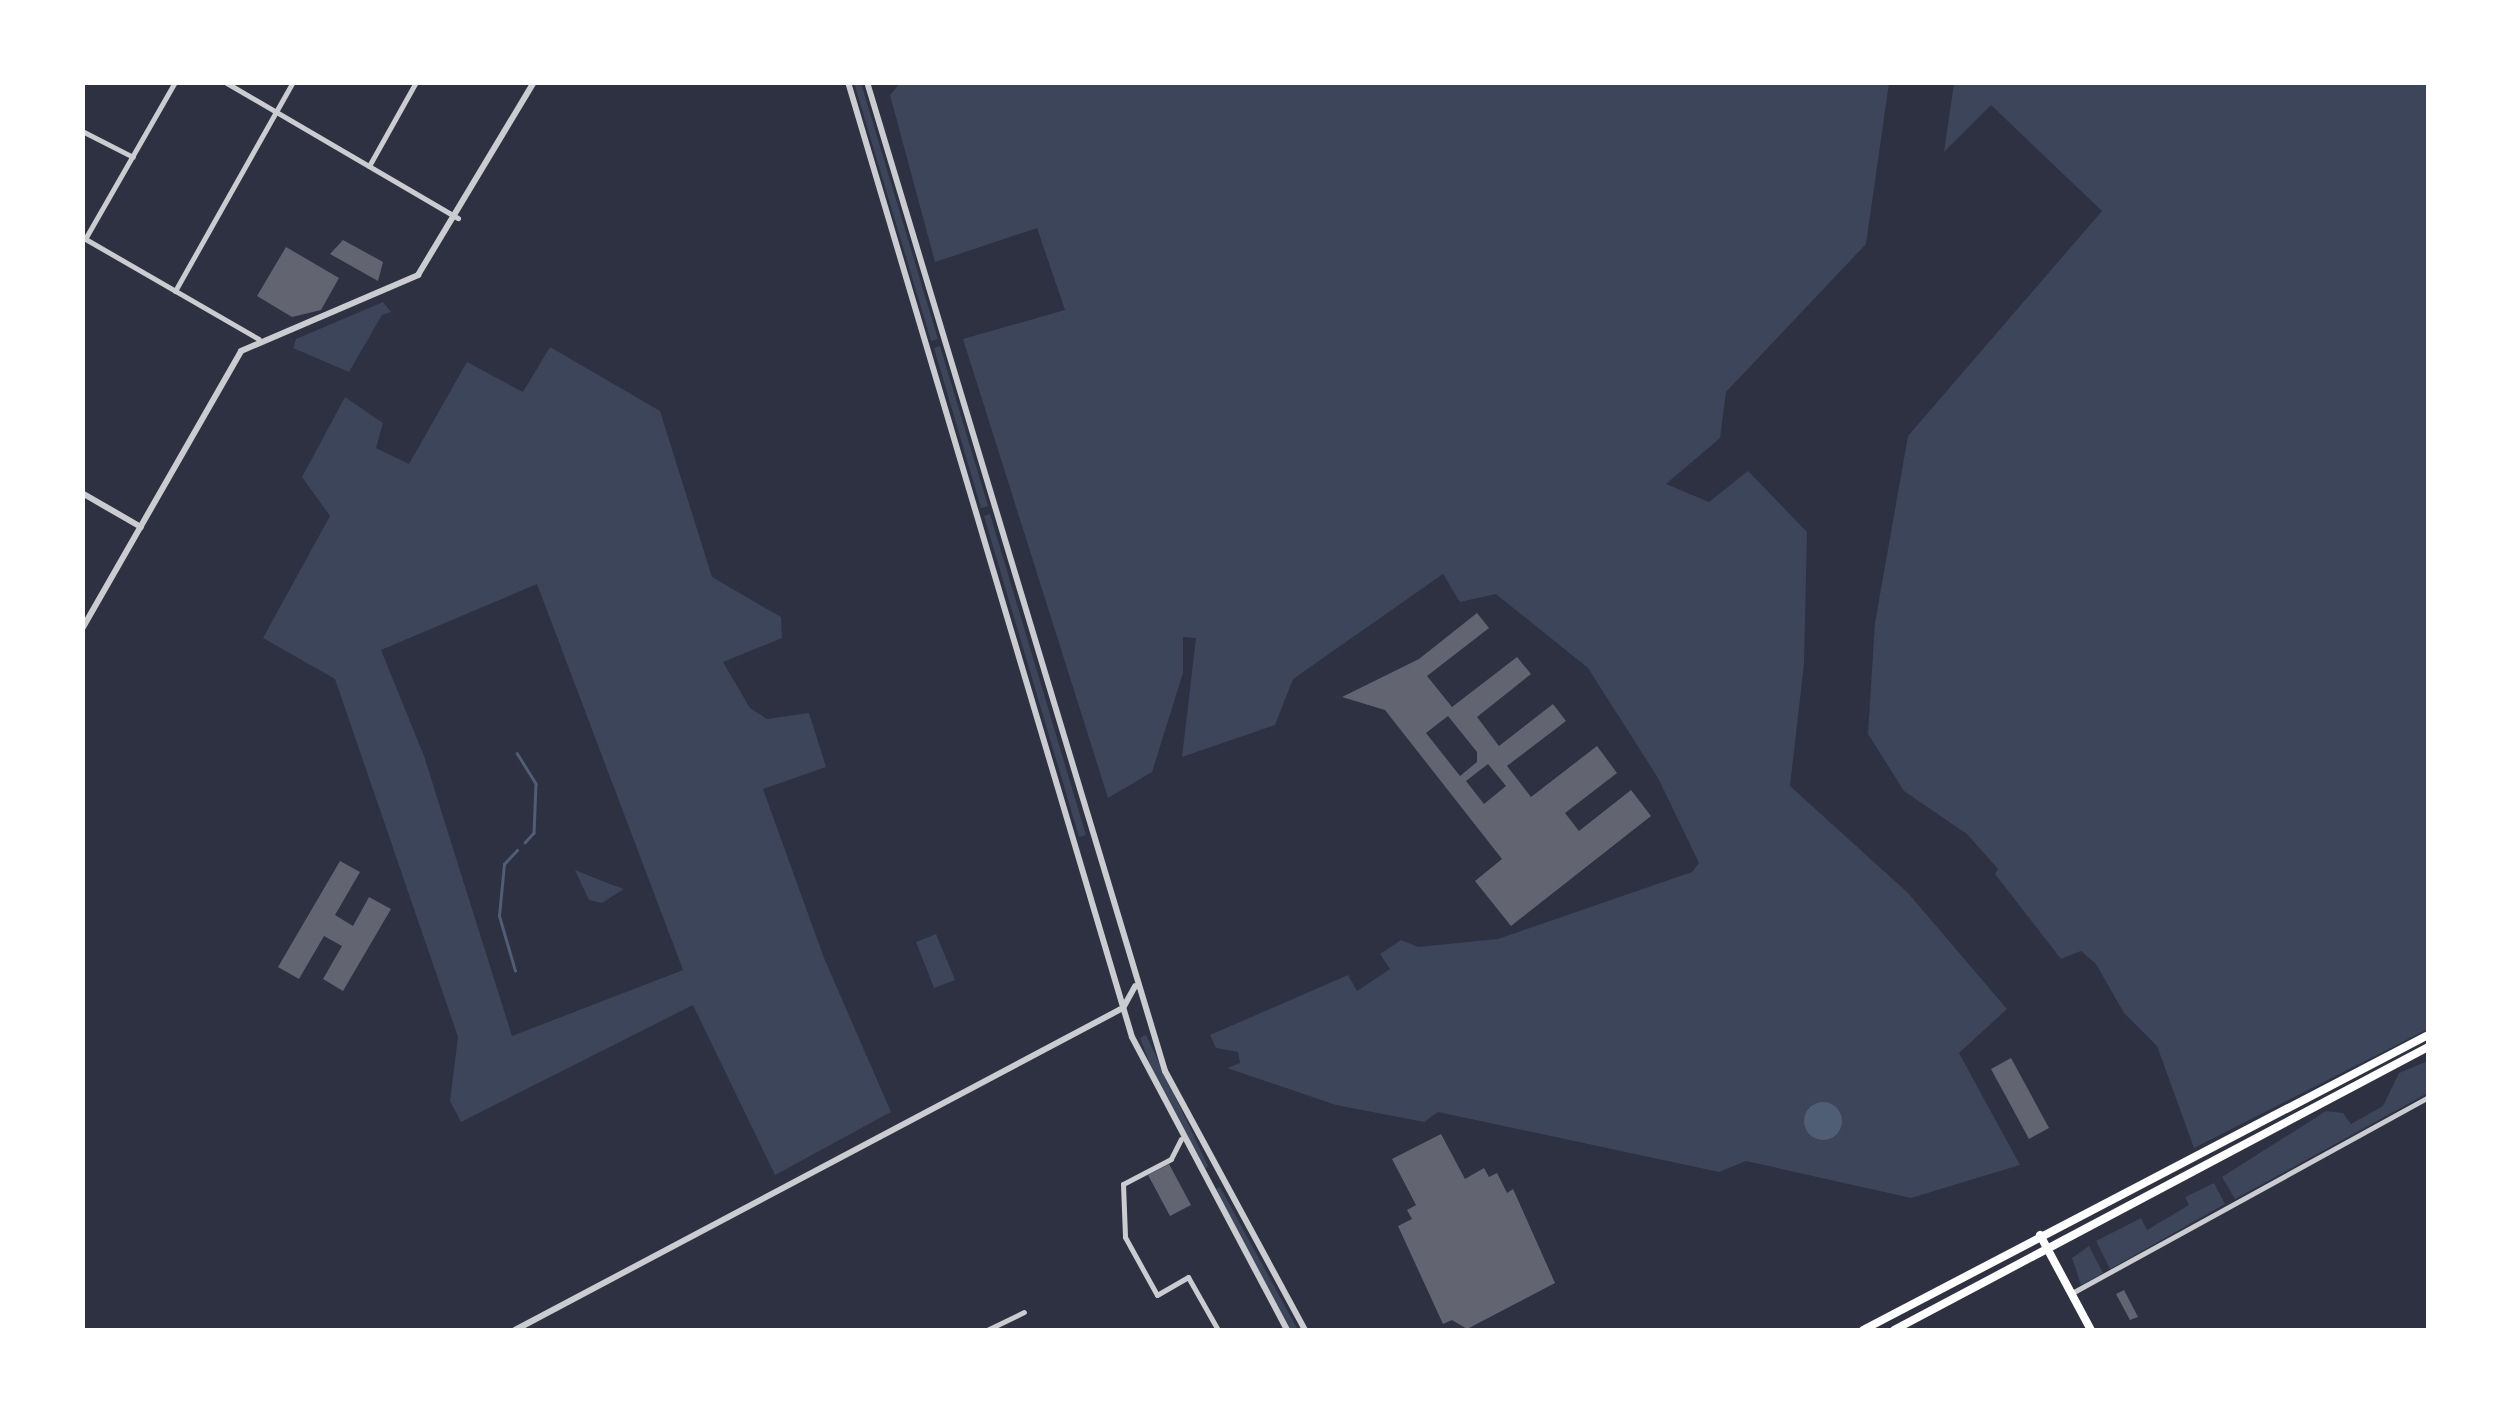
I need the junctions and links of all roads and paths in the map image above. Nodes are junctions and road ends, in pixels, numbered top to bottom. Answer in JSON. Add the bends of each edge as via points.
{"nodes":[{"id":1,"x":175,"y":82,"type":"edge"},
{"id":2,"x":226,"y":82,"type":"edge"},
{"id":3,"x":293,"y":82,"type":"edge"},
{"id":4,"x":416,"y":82,"type":"edge"},
{"id":5,"x":534,"y":82,"type":"edge"},
{"id":6,"x":848,"y":82,"type":"edge"},
{"id":7,"x":867,"y":82,"type":"edge"},
{"id":8,"x":276,"y":112,"type":"junction"},
{"id":9,"x":82,"y":131,"type":"edge"},
{"id":10,"x":133,"y":157,"type":"junction"},
{"id":11,"x":368,"y":166,"type":"junction"},
{"id":12,"x":458,"y":218,"type":"junction"},
{"id":13,"x":84,"y":238,"type":"edge"},
{"id":14,"x":175,"y":290,"type":"junction"},
{"id":15,"x":259,"y":339,"type":"junction"},
{"id":16,"x":82,"y":493,"type":"edge"},
{"id":17,"x":141,"y":527,"type":"junction"},
{"id":18,"x":82,"y":629,"type":"edge"},
{"id":19,"x":1106,"y":880,"type":"junction"},
{"id":20,"x":1088,"y":886,"type":"junction"},
{"id":21,"x":1135,"y":981,"type":"junction"},
{"id":22,"x":1123,"y":1008,"type":"junction"},
{"id":23,"x":1148,"y":1023,"type":"junction"},
{"id":24,"x":2428,"y":1035,"type":"edge"},
{"id":25,"x":2428,"y":1047,"type":"edge"},
{"id":26,"x":2428,"y":1097,"type":"edge"},
{"id":27,"x":1182,"y":1139,"type":"junction"},
{"id":28,"x":1218,"y":1173,"type":"junction"},
{"id":29,"x":1204,"y":1180,"type":"junction"},
{"id":30,"x":2040,"y":1235,"type":"junction"},
{"id":31,"x":2047,"y":1248,"type":"junction"},
{"id":32,"x":2072,"y":1294,"type":"junction"},
{"id":33,"x":1024,"y":1312,"type":"dead end"},
{"id":34,"x":515,"y":1330,"type":"edge"},
{"id":35,"x":924,"y":1330,"type":"edge"},
{"id":36,"x":934,"y":1330,"type":"edge"},
{"id":37,"x":987,"y":1330,"type":"edge"},
{"id":38,"x":1218,"y":1330,"type":"edge"},
{"id":39,"x":1287,"y":1330,"type":"edge"},
{"id":40,"x":1305,"y":1330,"type":"edge"},
{"id":41,"x":1863,"y":1330,"type":"edge"},
{"id":42,"x":1894,"y":1330,"type":"edge"},
{"id":43,"x":2091,"y":1330,"type":"edge"}],
"edges":[{"from":1,"to":10,"type":"street"},
{"from":2,"to":8,"type":"street"},
{"from":3,"to":8,"type":"street"},
{"from":4,"to":11,"type":"street"},
{"from":5,"to":12,"type":"street"},
{"from":6,"to":20,"type":"street"},
{"from":7,"to":19,"type":"street"},
{"from":8,"to":11,"type":"street"},
{"from":8,"to":14,"type":"street"},
{"from":9,"to":10,"type":"street"},
{"from":10,"to":13,"type":"street"},
{"from":11,"to":12,"type":"street"},
{"from":12,"to":15,"type":"street","via":[[411,280]]},
{"from":13,"to":14,"type":"street"},
{"from":14,"to":15,"type":"street"},
{"from":15,"to":17,"type":"street","via":[[240,351]]},
{"from":16,"to":17,"type":"street"},
{"from":17,"to":18,"type":"street"},
{"from":19,"to":20,"type":"street"},
{"from":19,"to":21,"type":"street"},
{"from":20,"to":22,"type":"street"},
{"from":21,"to":22,"type":"street"},
{"from":21,"to":23,"type":"street"},
{"from":22,"to":23,"type":"street"},
{"from":22,"to":27,"type":"street","via":[[1148,1079]]},
{"from":22,"to":34,"type":"street"},
{"from":23,"to":28,"type":"street","via":[[1164,1071]]},
{"from":24,"to":30,"type":"main road"},
{"from":25,"to":31,"type":"main road"},
{"from":26,"to":32,"type":"street"},
{"from":27,"to":29,"type":"street"},
{"from":27,"to":38,"type":"street","via":[[1171,1159],[1123,1184],[1124,1237],[1157,1295],[1188,1278]]},
{"from":28,"to":29,"type":"street"},
{"from":28,"to":40,"type":"street"},
{"from":29,"to":39,"type":"street"},
{"from":30,"to":31,"type":"main road"},
{"from":30,"to":41,"type":"main road"},
{"from":31,"to":32,"type":"main road"},
{"from":31,"to":42,"type":"main road"},
{"from":32,"to":43,"type":"main road"},
{"from":33,"to":37,"type":"street"},
{"from":35,"to":36,"type":"street"}]}
